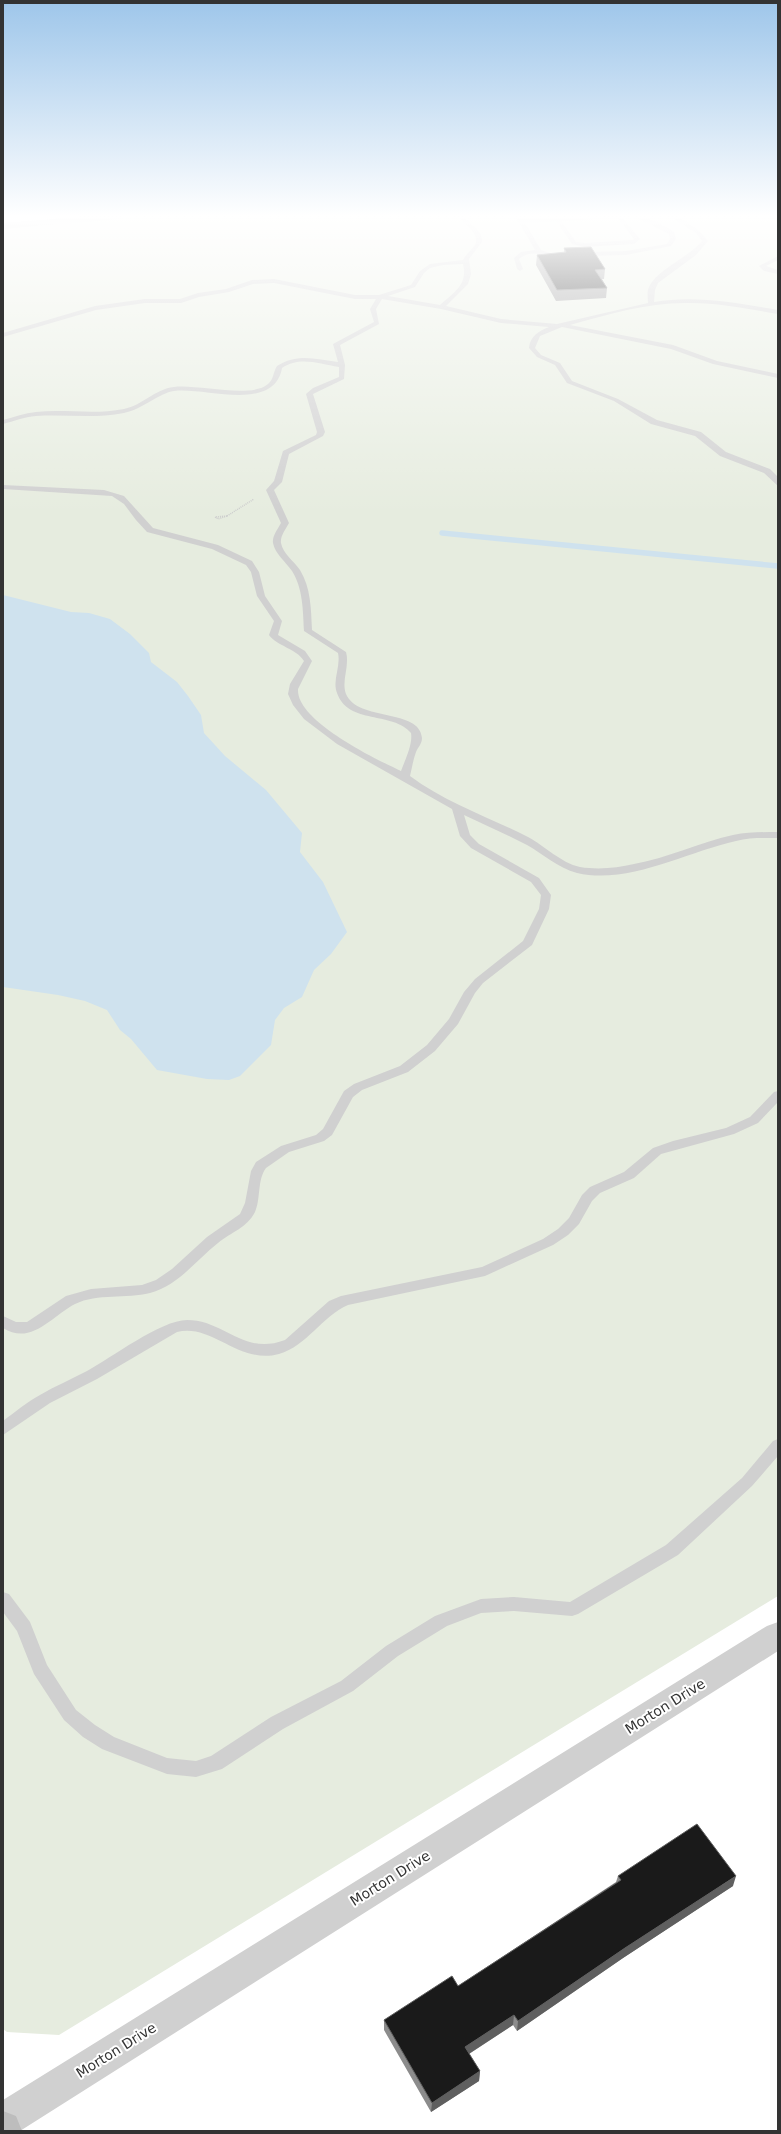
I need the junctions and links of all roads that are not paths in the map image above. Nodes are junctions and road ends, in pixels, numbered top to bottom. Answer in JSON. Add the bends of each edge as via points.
{"nodes":[{"id":1,"x":68,"y":316,"type":"edge"},
{"id":2,"x":374,"y":316,"type":"edge"},
{"id":3,"x":476,"y":316,"type":"edge"},
{"id":4,"x":599,"y":316,"type":"edge"},
{"id":5,"x":562,"y":324,"type":"junction"},
{"id":6,"x":3,"y":335,"type":"edge"},
{"id":7,"x":342,"y":365,"type":"junction"},
{"id":8,"x":778,"y":376,"type":"edge"},
{"id":9,"x":3,"y":422,"type":"edge"},
{"id":10,"x":778,"y":484,"type":"edge"},
{"id":11,"x":3,"y":487,"type":"edge"},
{"id":12,"x":405,"y":777,"type":"junction"},
{"id":13,"x":462,"y":812,"type":"junction"},
{"id":14,"x":778,"y":835,"type":"edge"},
{"id":15,"x":778,"y":1095,"type":"edge"},
{"id":16,"x":3,"y":1321,"type":"edge"},
{"id":17,"x":3,"y":1429,"type":"edge"},
{"id":18,"x":778,"y":1445,"type":"edge"},
{"id":19,"x":3,"y":1599,"type":"edge"},
{"id":20,"x":778,"y":1635,"type":"edge"},
{"id":21,"x":3,"y":2121,"type":"edge"}],
"edges":[{"from":1,"to":6,"type":"lane"},
{"from":2,"to":7,"type":"lane","via":[[377,323],[336,344]]},
{"from":3,"to":5,"type":"lane","via":[[502,322]]},
{"from":4,"to":5,"type":"lane"},
{"from":5,"to":8,"type":"lane","via":[[673,347],[715,363]]},
{"from":5,"to":10,"type":"lane","via":[[550,328],[532,340],[532,348],[539,356],[558,364],[569,382],[616,400],[654,422],[698,434],[723,454],[767,471]]},
{"from":7,"to":9,"type":"lane","via":[[308,359],[295,360],[279,367],[272,384],[259,390],[240,393],[172,389],[162,392],[138,407],[118,412],[90,415],[36,414]]},
{"from":7,"to":12,"type":"lane","via":[[342,378],[309,394],[319,436],[286,453],[278,482],[270,490],[285,523],[277,538],[277,544],[296,571],[306,597],[308,630],[342,652],[344,658],[340,685],[345,700],[363,712],[406,723],[417,732]]},
{"from":11,"to":12,"type":"lane","via":[[120,495],[150,530],[215,547],[249,563],[255,572],[261,596],[278,621],[273,635],[280,642],[302,654],[308,661],[293,687],[297,706],[356,752]]},
{"from":12,"to":13,"type":"lane"},
{"from":13,"to":14,"type":"lane","via":[[534,845],[571,868],[591,871],[628,869],[733,838]]},
{"from":13,"to":16,"type":"lane","via":[[465,836],[476,846],[535,880],[546,895],[544,910],[528,943],[479,981],[450,1026],[419,1059],[404,1069],[358,1087],[348,1094],[328,1132],[320,1138],[285,1149],[261,1165],[257,1170],[248,1212],[241,1221],[213,1240],[171,1276],[152,1287],[126,1292],[91,1293],[70,1301],[26,1329],[8,1326]]},
{"from":15,"to":17,"type":"lane","via":[[754,1120],[730,1131],[657,1151],[629,1175],[595,1190],[586,1198],[574,1221],[563,1232],[548,1242],[485,1271],[346,1300],[334,1305],[290,1344],[277,1349],[255,1350],[198,1326],[185,1325],[173,1328],[45,1399]]},
{"from":18,"to":19,"type":"lane","via":[[747,1482],[672,1550],[572,1609],[514,1604],[481,1606],[440,1621],[392,1651],[347,1686],[277,1724],[216,1763],[196,1769],[167,1766],[108,1743],[70,1716],[40,1669],[24,1627]]},
{"from":20,"to":21,"type":"street","name":"Morton Drive"}]}
